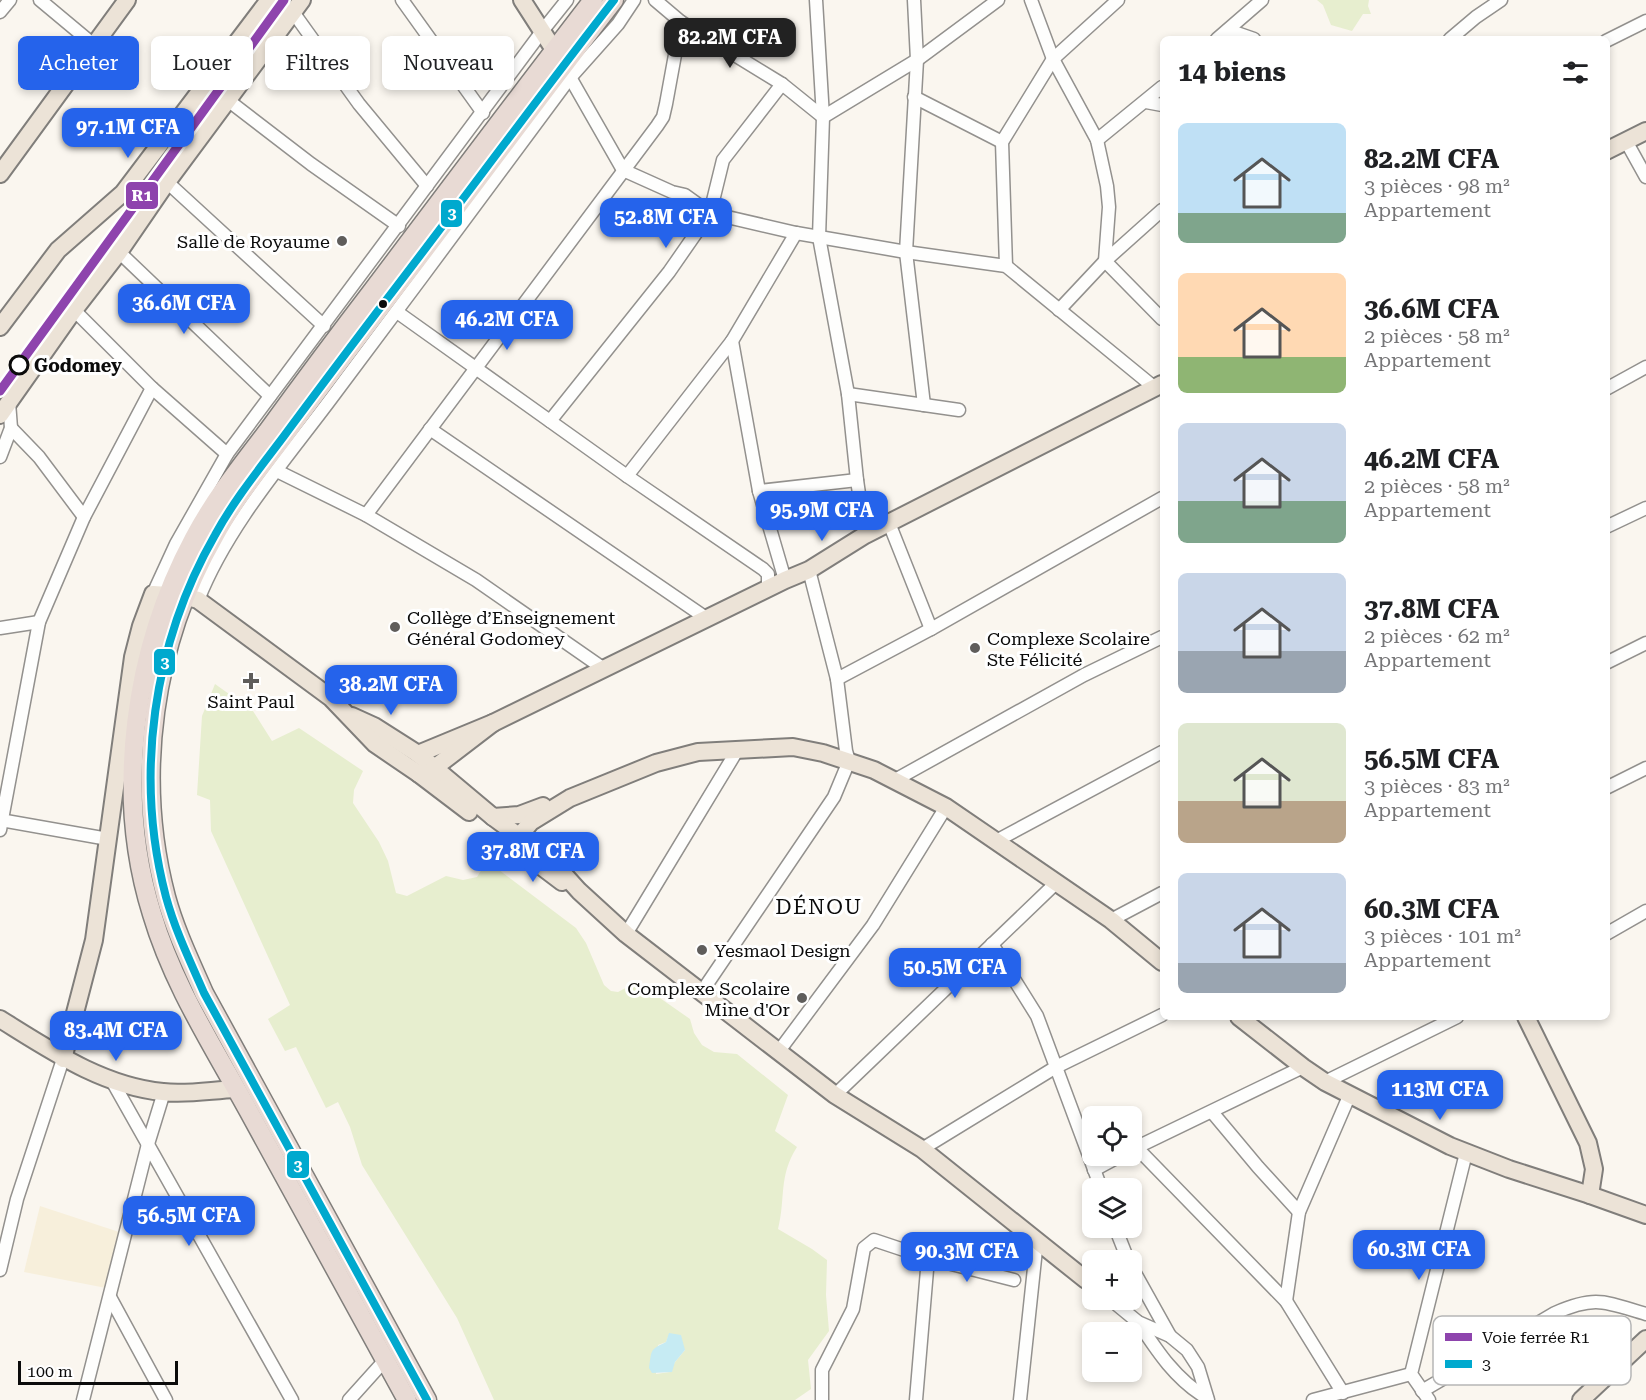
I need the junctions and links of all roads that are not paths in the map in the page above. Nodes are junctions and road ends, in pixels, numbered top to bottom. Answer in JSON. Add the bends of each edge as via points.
{"nodes":[{"id":1,"x":10,"y":0,"type":"edge"},
{"id":2,"x":40,"y":0,"type":"edge"},
{"id":3,"x":127,"y":0,"type":"edge"},
{"id":4,"x":269,"y":0,"type":"edge"},
{"id":5,"x":402,"y":0,"type":"edge"},
{"id":6,"x":522,"y":0,"type":"edge"},
{"id":7,"x":567,"y":0,"type":"edge"},
{"id":8,"x":593,"y":0,"type":"edge"},
{"id":9,"x":614,"y":0,"type":"edge"},
{"id":10,"x":634,"y":0,"type":"edge"},
{"id":11,"x":655,"y":0,"type":"edge"},
{"id":12,"x":816,"y":0,"type":"edge"},
{"id":13,"x":914,"y":0,"type":"edge"},
{"id":14,"x":998,"y":0,"type":"edge"},
{"id":15,"x":1031,"y":0,"type":"edge"},
{"id":16,"x":1118,"y":0,"type":"edge"},
{"id":17,"x":1262,"y":0,"type":"edge"},
{"id":18,"x":1502,"y":0,"type":"edge"},
{"id":19,"x":298,"y":6,"type":"edge"},
{"id":20,"x":0,"y":12,"type":"edge"},
{"id":21,"x":1646,"y":21,"type":"edge"},
{"id":22,"x":681,"y":22,"type":"junction"},
{"id":23,"x":543,"y":30,"type":"junction"},
{"id":24,"x":1228,"y":30,"type":"junction"},
{"id":25,"x":82,"y":36,"type":"edge"},
{"id":26,"x":100,"y":36,"type":"edge"},
{"id":27,"x":1221,"y":36,"type":"edge"},
{"id":28,"x":1245,"y":36,"type":"edge"},
{"id":29,"x":1454,"y":36,"type":"edge"},
{"id":30,"x":1610,"y":39,"type":"edge"},
{"id":31,"x":1053,"y":59,"type":"junction"},
{"id":32,"x":917,"y":60,"type":"junction"},
{"id":33,"x":563,"y":64,"type":"junction"},
{"id":34,"x":782,"y":84,"type":"junction"},
{"id":35,"x":1160,"y":89,"type":"edge"},
{"id":36,"x":61,"y":90,"type":"edge"},
{"id":37,"x":914,"y":97,"type":"junction"},
{"id":38,"x":228,"y":101,"type":"junction"},
{"id":39,"x":1146,"y":102,"type":"junction"},
{"id":40,"x":1160,"y":105,"type":"edge"},
{"id":41,"x":483,"y":113,"type":"junction"},
{"id":42,"x":823,"y":117,"type":"junction"},
{"id":43,"x":1646,"y":131,"type":"edge"},
{"id":44,"x":1097,"y":140,"type":"junction"},
{"id":45,"x":1626,"y":141,"type":"junction"},
{"id":46,"x":1002,"y":142,"type":"junction"},
{"id":47,"x":1610,"y":149,"type":"edge"},
{"id":48,"x":623,"y":170,"type":"junction"},
{"id":49,"x":0,"y":174,"type":"edge"},
{"id":50,"x":1646,"y":177,"type":"edge"},
{"id":51,"x":167,"y":182,"type":"junction"},
{"id":52,"x":427,"y":186,"type":"junction"},
{"id":53,"x":1160,"y":212,"type":"edge"},
{"id":54,"x":710,"y":213,"type":"junction"},
{"id":55,"x":399,"y":226,"type":"junction"},
{"id":56,"x":796,"y":233,"type":"junction"},
{"id":57,"x":819,"y":237,"type":"junction"},
{"id":58,"x":119,"y":252,"type":"junction"},
{"id":59,"x":906,"y":252,"type":"junction"},
{"id":60,"x":1106,"y":261,"type":"junction"},
{"id":61,"x":1006,"y":266,"type":"junction"},
{"id":62,"x":74,"y":310,"type":"junction"},
{"id":63,"x":1059,"y":310,"type":"junction"},
{"id":64,"x":397,"y":312,"type":"junction"},
{"id":65,"x":1160,"y":317,"type":"edge"},
{"id":66,"x":324,"y":326,"type":"junction"},
{"id":67,"x":0,"y":327,"type":"edge"},
{"id":68,"x":732,"y":341,"type":"junction"},
{"id":69,"x":1646,"y":367,"type":"edge"},
{"id":70,"x":476,"y":368,"type":"junction"},
{"id":71,"x":1159,"y":386,"type":"edge"},
{"id":72,"x":1610,"y":387,"type":"edge"},
{"id":73,"x":153,"y":388,"type":"junction"},
{"id":74,"x":848,"y":394,"type":"junction"},
{"id":75,"x":270,"y":396,"type":"junction"},
{"id":76,"x":924,"y":405,"type":"junction"},
{"id":77,"x":5,"y":409,"type":"edge"},
{"id":78,"x":959,"y":410,"type":"dead end"},
{"id":79,"x":550,"y":421,"type":"junction"},
{"id":80,"x":11,"y":428,"type":"junction"},
{"id":81,"x":430,"y":429,"type":"junction"},
{"id":82,"x":227,"y":454,"type":"junction"},
{"id":83,"x":0,"y":457,"type":"edge"},
{"id":84,"x":277,"y":471,"type":"junction"},
{"id":85,"x":627,"y":476,"type":"junction"},
{"id":86,"x":857,"y":480,"type":"junction"},
{"id":87,"x":759,"y":491,"type":"junction"},
{"id":88,"x":1160,"y":499,"type":"edge"},
{"id":89,"x":1646,"y":508,"type":"edge"},
{"id":90,"x":366,"y":515,"type":"junction"},
{"id":91,"x":84,"y":517,"type":"junction"},
{"id":92,"x":889,"y":523,"type":"junction"},
{"id":93,"x":1610,"y":525,"type":"edge"},
{"id":94,"x":865,"y":535,"type":"junction"},
{"id":95,"x":809,"y":570,"type":"junction"},
{"id":96,"x":785,"y":580,"type":"junction"},
{"id":97,"x":768,"y":589,"type":"junction"},
{"id":98,"x":176,"y":596,"type":"junction"},
{"id":99,"x":706,"y":618,"type":"junction"},
{"id":100,"x":39,"y":622,"type":"junction"},
{"id":101,"x":0,"y":628,"type":"edge"},
{"id":102,"x":931,"y":629,"type":"junction"},
{"id":103,"x":1160,"y":638,"type":"edge"},
{"id":104,"x":1646,"y":643,"type":"edge"},
{"id":105,"x":1610,"y":661,"type":"edge"},
{"id":106,"x":604,"y":669,"type":"junction"},
{"id":107,"x":837,"y":679,"type":"junction"},
{"id":108,"x":346,"y":714,"type":"junction"},
{"id":109,"x":493,"y":723,"type":"junction"},
{"id":110,"x":738,"y":748,"type":"junction"},
{"id":111,"x":1160,"y":753,"type":"edge"},
{"id":112,"x":418,"y":754,"type":"junction"},
{"id":113,"x":849,"y":761,"type":"junction"},
{"id":114,"x":435,"y":767,"type":"junction"},
{"id":115,"x":1646,"y":768,"type":"edge"},
{"id":116,"x":419,"y":774,"type":"junction"},
{"id":117,"x":895,"y":780,"type":"junction"},
{"id":118,"x":1610,"y":786,"type":"edge"},
{"id":119,"x":946,"y":807,"type":"junction"},
{"id":120,"x":1,"y":824,"type":"edge"},
{"id":121,"x":509,"y":829,"type":"junction"},
{"id":122,"x":108,"y":839,"type":"junction"},
{"id":123,"x":996,"y":841,"type":"junction"},
{"id":124,"x":1056,"y":883,"type":"junction"},
{"id":125,"x":1160,"y":894,"type":"edge"},
{"id":126,"x":1646,"y":911,"type":"edge"},
{"id":127,"x":1111,"y":920,"type":"junction"},
{"id":128,"x":1610,"y":932,"type":"edge"},
{"id":129,"x":626,"y":934,"type":"junction"},
{"id":130,"x":992,"y":944,"type":"junction"},
{"id":131,"x":1160,"y":960,"type":"edge"},
{"id":132,"x":701,"y":993,"type":"junction"},
{"id":133,"x":1160,"y":1016,"type":"edge"},
{"id":134,"x":0,"y":1019,"type":"edge"},
{"id":135,"x":1243,"y":1020,"type":"edge"},
{"id":136,"x":1450,"y":1020,"type":"edge"},
{"id":137,"x":1527,"y":1020,"type":"edge"},
{"id":138,"x":779,"y":1051,"type":"junction"},
{"id":139,"x":63,"y":1059,"type":"junction"},
{"id":140,"x":1056,"y":1067,"type":"junction"},
{"id":141,"x":1303,"y":1067,"type":"junction"},
{"id":142,"x":111,"y":1079,"type":"junction"},
{"id":143,"x":1325,"y":1082,"type":"junction"},
{"id":144,"x":236,"y":1089,"type":"junction"},
{"id":145,"x":164,"y":1092,"type":"junction"},
{"id":146,"x":1350,"y":1094,"type":"junction"},
{"id":147,"x":835,"y":1095,"type":"junction"},
{"id":148,"x":1212,"y":1113,"type":"junction"},
{"id":149,"x":148,"y":1144,"type":"junction"},
{"id":150,"x":1142,"y":1145,"type":"edge"},
{"id":151,"x":922,"y":1149,"type":"junction"},
{"id":152,"x":1466,"y":1153,"type":"junction"},
{"id":153,"x":1142,"y":1157,"type":"edge"},
{"id":154,"x":1101,"y":1166,"type":"edge"},
{"id":155,"x":1094,"y":1170,"type":"junction"},
{"id":156,"x":1097,"y":1178,"type":"edge"},
{"id":157,"x":1590,"y":1195,"type":"junction"},
{"id":158,"x":1299,"y":1212,"type":"junction"},
{"id":159,"x":1646,"y":1215,"type":"edge"},
{"id":160,"x":1037,"y":1240,"type":"junction"},
{"id":161,"x":928,"y":1258,"type":"junction"},
{"id":162,"x":0,"y":1270,"type":"edge"},
{"id":163,"x":1082,"y":1277,"type":"edge"},
{"id":164,"x":1014,"y":1280,"type":"dead end"},
{"id":165,"x":1142,"y":1286,"type":"edge"},
{"id":166,"x":110,"y":1297,"type":"junction"},
{"id":167,"x":1286,"y":1301,"type":"junction"},
{"id":168,"x":1123,"y":1310,"type":"edge"},
{"id":169,"x":1646,"y":1314,"type":"edge"},
{"id":170,"x":1550,"y":1316,"type":"edge"},
{"id":171,"x":1138,"y":1322,"type":"edge"},
{"id":172,"x":1142,"y":1324,"type":"edge"},
{"id":173,"x":1142,"y":1328,"type":"edge"},
{"id":174,"x":1170,"y":1336,"type":"junction"},
{"id":175,"x":1646,"y":1339,"type":"edge"},
{"id":176,"x":1631,"y":1353,"type":"edge"},
{"id":177,"x":385,"y":1360,"type":"junction"},
{"id":178,"x":1411,"y":1374,"type":"junction"},
{"id":179,"x":1441,"y":1385,"type":"edge"},
{"id":180,"x":1597,"y":1385,"type":"edge"},
{"id":181,"x":1343,"y":1393,"type":"junction"},
{"id":182,"x":1425,"y":1395,"type":"edge"},
{"id":183,"x":1207,"y":1399,"type":"edge"},
{"id":184,"x":82,"y":1400,"type":"edge"},
{"id":185,"x":166,"y":1400,"type":"edge"},
{"id":186,"x":292,"y":1400,"type":"edge"},
{"id":187,"x":349,"y":1400,"type":"edge"},
{"id":188,"x":407,"y":1400,"type":"edge"},
{"id":189,"x":427,"y":1400,"type":"edge"},
{"id":190,"x":822,"y":1400,"type":"edge"},
{"id":191,"x":916,"y":1400,"type":"edge"},
{"id":192,"x":1020,"y":1400,"type":"edge"},
{"id":193,"x":1313,"y":1400,"type":"edge"},
{"id":194,"x":1581,"y":1400,"type":"edge"}],
"edges":[{"from":1,"to":20,"type":"street"},
{"from":2,"to":25,"type":"street"},
{"from":3,"to":26,"type":"main road"},
{"from":4,"to":67,"type":"main road","via":[[123,193],[58,250]]},
{"from":5,"to":41,"type":"street"},
{"from":6,"to":23,"type":"main road"},
{"from":7,"to":23,"type":"street"},
{"from":8,"to":33,"type":"highway"},
{"from":9,"to":33,"type":"highway"},
{"from":10,"to":33,"type":"street","via":[[618,24]]},
{"from":11,"to":22,"type":"street"},
{"from":12,"to":42,"type":"street"},
{"from":13,"to":32,"type":"street"},
{"from":14,"to":32,"type":"street"},
{"from":15,"to":31,"type":"street"},
{"from":16,"to":31,"type":"street"},
{"from":17,"to":24,"type":"street"},
{"from":18,"to":29,"type":"street"},
{"from":19,"to":38,"type":"main road"},
{"from":19,"to":52,"type":"street","via":[[359,104]]},
{"from":21,"to":30,"type":"street"},
{"from":22,"to":34,"type":"street"},
{"from":22,"to":48,"type":"street","via":[[663,117]]},
{"from":23,"to":33,"type":"main road"},
{"from":23,"to":41,"type":"street"},
{"from":24,"to":27,"type":"street"},
{"from":24,"to":28,"type":"street"},
{"from":31,"to":44,"type":"street"},
{"from":31,"to":46,"type":"street"},
{"from":32,"to":37,"type":"street"},
{"from":32,"to":42,"type":"street"},
{"from":33,"to":48,"type":"street"},
{"from":33,"to":64,"type":"street"},
{"from":33,"to":98,"type":"highway","via":[[254,476]]},
{"from":34,"to":42,"type":"street"},
{"from":34,"to":54,"type":"street","via":[[723,160]]},
{"from":35,"to":39,"type":"street"},
{"from":36,"to":49,"type":"main road"},
{"from":37,"to":46,"type":"street"},
{"from":37,"to":59,"type":"street"},
{"from":38,"to":51,"type":"main road"},
{"from":38,"to":55,"type":"street"},
{"from":39,"to":40,"type":"street"},
{"from":39,"to":44,"type":"street"},
{"from":41,"to":52,"type":"street"},
{"from":42,"to":57,"type":"street"},
{"from":43,"to":45,"type":"main road"},
{"from":44,"to":60,"type":"street","via":[[1109,207]]},
{"from":45,"to":47,"type":"main road"},
{"from":45,"to":50,"type":"street"},
{"from":46,"to":61,"type":"street"},
{"from":48,"to":54,"type":"street","via":[[685,195]]},
{"from":48,"to":70,"type":"street"},
{"from":51,"to":58,"type":"main road"},
{"from":51,"to":66,"type":"street"},
{"from":52,"to":55,"type":"street"},
{"from":53,"to":60,"type":"street"},
{"from":54,"to":56,"type":"street"},
{"from":54,"to":79,"type":"street","via":[[669,272]]},
{"from":55,"to":66,"type":"street"},
{"from":56,"to":57,"type":"street"},
{"from":56,"to":68,"type":"street"},
{"from":57,"to":59,"type":"street"},
{"from":57,"to":74,"type":"street"},
{"from":58,"to":62,"type":"main road"},
{"from":58,"to":75,"type":"street"},
{"from":59,"to":61,"type":"street"},
{"from":59,"to":76,"type":"street"},
{"from":60,"to":63,"type":"street"},
{"from":60,"to":65,"type":"street"},
{"from":61,"to":63,"type":"street"},
{"from":62,"to":73,"type":"street"},
{"from":62,"to":77,"type":"main road"},
{"from":63,"to":71,"type":"street"},
{"from":64,"to":70,"type":"street"},
{"from":64,"to":84,"type":"street"},
{"from":66,"to":75,"type":"street"},
{"from":68,"to":85,"type":"street"},
{"from":68,"to":87,"type":"street"},
{"from":69,"to":72,"type":"street"},
{"from":70,"to":79,"type":"street"},
{"from":70,"to":81,"type":"street"},
{"from":71,"to":92,"type":"main road"},
{"from":73,"to":82,"type":"street"},
{"from":73,"to":91,"type":"street"},
{"from":74,"to":76,"type":"street"},
{"from":74,"to":86,"type":"street"},
{"from":75,"to":82,"type":"street"},
{"from":76,"to":78,"type":"street"},
{"from":77,"to":80,"type":"street"},
{"from":79,"to":85,"type":"street"},
{"from":80,"to":83,"type":"street"},
{"from":80,"to":91,"type":"street","via":[[39,457]]},
{"from":81,"to":90,"type":"street"},
{"from":81,"to":99,"type":"street"},
{"from":82,"to":98,"type":"street","via":[[176,544]]},
{"from":84,"to":90,"type":"street"},
{"from":84,"to":98,"type":"street","via":[[211,569]]},
{"from":85,"to":97,"type":"street","via":[[764,569]]},
{"from":86,"to":87,"type":"street"},
{"from":86,"to":94,"type":"street"},
{"from":87,"to":96,"type":"street"},
{"from":88,"to":102,"type":"street"},
{"from":89,"to":93,"type":"street"},
{"from":90,"to":106,"type":"street","via":[[476,580]]},
{"from":91,"to":100,"type":"street"},
{"from":92,"to":94,"type":"main road"},
{"from":92,"to":102,"type":"street"},
{"from":94,"to":95,"type":"main road"},
{"from":95,"to":96,"type":"main road"},
{"from":95,"to":107,"type":"street"},
{"from":96,"to":97,"type":"main road"},
{"from":97,"to":99,"type":"main road"},
{"from":98,"to":108,"type":"main road","via":[[331,698]]},
{"from":98,"to":122,"type":"main road","via":[[141,626],[129,678]]},
{"from":98,"to":144,"type":"highway","via":[[145,670],[136,727],[134,795],[138,848],[151,912],[187,1004]]},
{"from":98,"to":189,"type":"highway","via":[[159,682],[151,753],[153,825],[166,897],[204,993]]},
{"from":99,"to":106,"type":"main road"},
{"from":100,"to":101,"type":"street"},
{"from":100,"to":120,"type":"street"},
{"from":102,"to":107,"type":"street"},
{"from":103,"to":117,"type":"street","via":[[1084,675]]},
{"from":104,"to":105,"type":"street"},
{"from":106,"to":109,"type":"main road"},
{"from":107,"to":113,"type":"street"},
{"from":108,"to":112,"type":"main road","via":[[374,726]]},
{"from":108,"to":116,"type":"main road","via":[[375,744]]},
{"from":109,"to":112,"type":"main road"},
{"from":109,"to":114,"type":"main road"},
{"from":110,"to":113,"type":"main road","via":[[793,747]]},
{"from":110,"to":121,"type":"main road","via":[[698,752],[656,763],[570,798]]},
{"from":110,"to":129,"type":"street"},
{"from":111,"to":123,"type":"street"},
{"from":112,"to":114,"type":"main road"},
{"from":113,"to":117,"type":"main road"},
{"from":113,"to":132,"type":"street","via":[[834,798]]},
{"from":114,"to":116,"type":"main road"},
{"from":114,"to":121,"type":"main road"},
{"from":115,"to":118,"type":"street"},
{"from":116,"to":121,"type":"main road"},
{"from":117,"to":119,"type":"main road"},
{"from":119,"to":123,"type":"main road"},
{"from":119,"to":138,"type":"street","via":[[873,925]]},
{"from":120,"to":122,"type":"street"},
{"from":121,"to":129,"type":"main road","via":[[555,879],[579,891]]},
{"from":122,"to":139,"type":"main road","via":[[94,940]]},
{"from":123,"to":124,"type":"main road"},
{"from":124,"to":127,"type":"main road"},
{"from":124,"to":130,"type":"street"},
{"from":125,"to":127,"type":"street"},
{"from":126,"to":128,"type":"street"},
{"from":127,"to":131,"type":"main road"},
{"from":129,"to":132,"type":"main road"},
{"from":130,"to":140,"type":"street","via":[[1037,1016]]},
{"from":130,"to":147,"type":"street"},
{"from":132,"to":138,"type":"main road"},
{"from":133,"to":140,"type":"street"},
{"from":134,"to":139,"type":"main road"},
{"from":135,"to":141,"type":"main road"},
{"from":136,"to":143,"type":"street"},
{"from":137,"to":157,"type":"main road","via":[[1588,1143],[1594,1168]]},
{"from":138,"to":147,"type":"main road"},
{"from":139,"to":142,"type":"main road"},
{"from":139,"to":162,"type":"street","via":[[17,1199]]},
{"from":140,"to":151,"type":"street"},
{"from":140,"to":155,"type":"street"},
{"from":141,"to":143,"type":"main road"},
{"from":141,"to":148,"type":"street"},
{"from":142,"to":145,"type":"main road"},
{"from":142,"to":149,"type":"street"},
{"from":143,"to":146,"type":"main road"},
{"from":144,"to":145,"type":"main road"},
{"from":144,"to":177,"type":"highway"},
{"from":145,"to":149,"type":"street"},
{"from":146,"to":152,"type":"main road"},
{"from":146,"to":158,"type":"street"},
{"from":147,"to":151,"type":"main road"},
{"from":148,"to":150,"type":"street"},
{"from":148,"to":158,"type":"street"},
{"from":149,"to":166,"type":"street"},
{"from":149,"to":186,"type":"street"},
{"from":151,"to":160,"type":"main road"},
{"from":152,"to":157,"type":"main road"},
{"from":152,"to":178,"type":"street"},
{"from":153,"to":167,"type":"street"},
{"from":154,"to":155,"type":"street"},
{"from":155,"to":156,"type":"street"},
{"from":157,"to":159,"type":"main road"},
{"from":158,"to":167,"type":"street"},
{"from":160,"to":163,"type":"main road"},
{"from":160,"to":192,"type":"street"},
{"from":161,"to":164,"type":"street"},
{"from":161,"to":190,"type":"street","via":[[874,1240],[864,1248],[853,1309],[822,1370]]},
{"from":161,"to":191,"type":"street"},
{"from":165,"to":174,"type":"street"},
{"from":166,"to":184,"type":"street"},
{"from":166,"to":185,"type":"street"},
{"from":167,"to":181,"type":"street"},
{"from":168,"to":171,"type":"street"},
{"from":169,"to":170,"type":"street","via":[[1603,1301],[1578,1303]]},
{"from":172,"to":174,"type":"street"},
{"from":173,"to":183,"type":"street","via":[[1181,1379]]},
{"from":174,"to":183,"type":"street","via":[[1187,1350],[1198,1367]]},
{"from":175,"to":176,"type":"main road"},
{"from":177,"to":187,"type":"street"},
{"from":177,"to":188,"type":"highway"},
{"from":178,"to":181,"type":"street"},
{"from":178,"to":182,"type":"street"},
{"from":179,"to":182,"type":"street"},
{"from":180,"to":194,"type":"main road"},
{"from":181,"to":193,"type":"street"}]}
